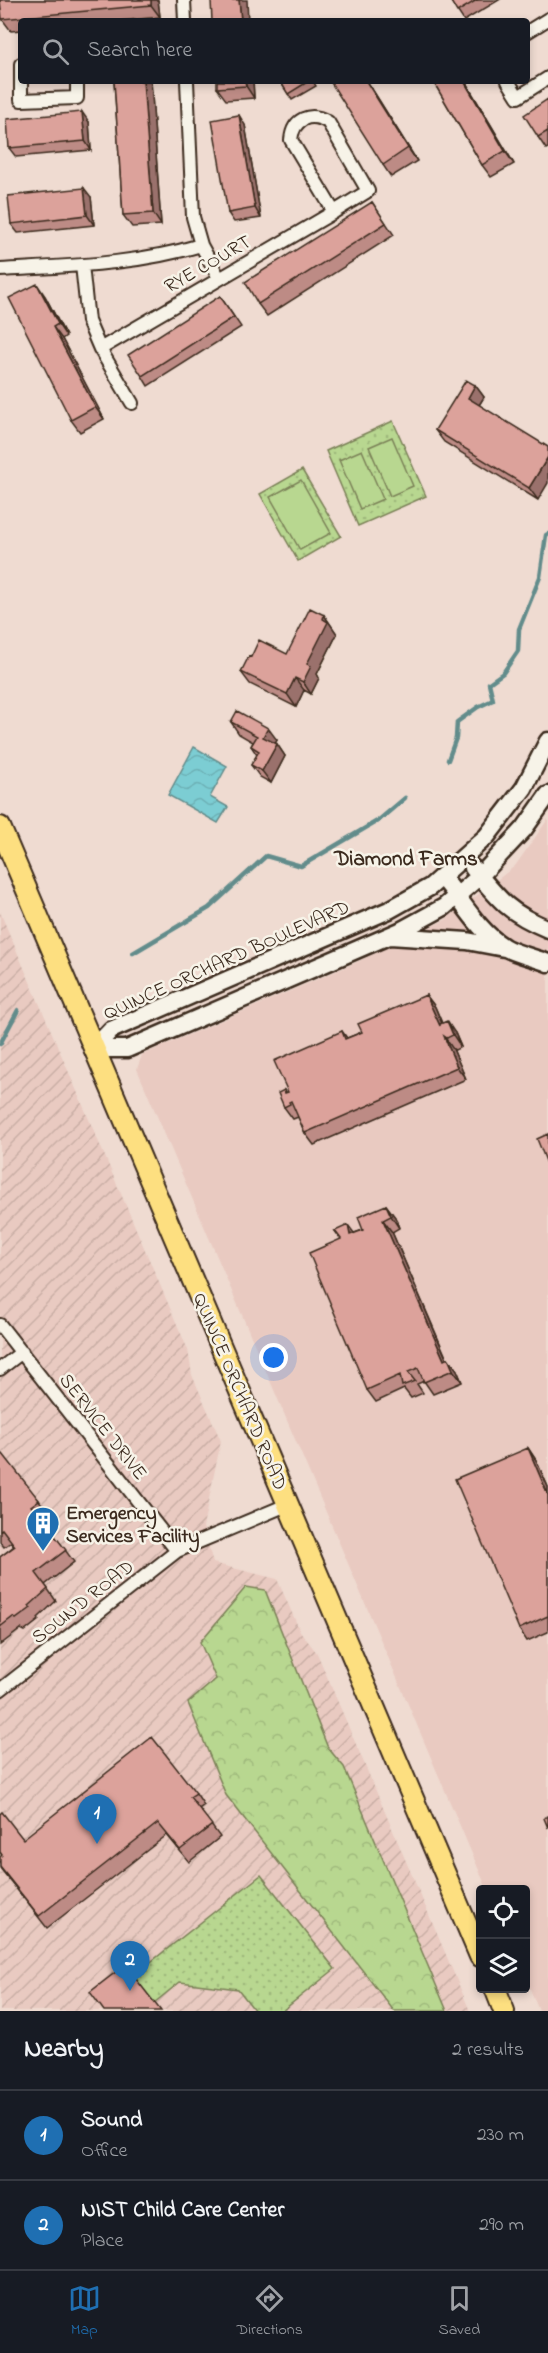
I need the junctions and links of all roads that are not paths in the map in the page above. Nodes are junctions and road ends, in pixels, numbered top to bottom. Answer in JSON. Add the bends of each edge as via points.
{"nodes":[{"id":1,"x":184,"y":0,"type":"edge"},
{"id":2,"x":185,"y":18,"type":"edge"},
{"id":3,"x":548,"y":19,"type":"edge"},
{"id":4,"x":530,"y":30,"type":"edge"},
{"id":5,"x":548,"y":78,"type":"edge"},
{"id":6,"x":21,"y":84,"type":"edge"},
{"id":7,"x":77,"y":84,"type":"edge"},
{"id":8,"x":187,"y":84,"type":"edge"},
{"id":9,"x":510,"y":84,"type":"edge"},
{"id":10,"x":334,"y":212,"type":"junction"},
{"id":11,"x":201,"y":245,"type":"junction"},
{"id":12,"x":82,"y":265,"type":"junction"},
{"id":13,"x":0,"y":270,"type":"edge"},
{"id":14,"x":219,"y":278,"type":"junction"},
{"id":15,"x":100,"y":349,"type":"junction"},
{"id":16,"x":132,"y":403,"type":"dead end"},
{"id":17,"x":548,"y":741,"type":"edge"},
{"id":18,"x":548,"y":795,"type":"edge"},
{"id":19,"x":0,"y":826,"type":"edge"},
{"id":20,"x":464,"y":857,"type":"junction"},
{"id":21,"x":479,"y":876,"type":"junction"},
{"id":22,"x":442,"y":877,"type":"junction"},
{"id":23,"x":458,"y":895,"type":"junction"},
{"id":24,"x":548,"y":929,"type":"edge"},
{"id":25,"x":389,"y":936,"type":"junction"},
{"id":26,"x":505,"y":948,"type":"junction"},
{"id":27,"x":548,"y":963,"type":"edge"},
{"id":28,"x":93,"y":1049,"type":"junction"},
{"id":29,"x":0,"y":1324,"type":"edge"},
{"id":30,"x":22,"y":1352,"type":"junction"},
{"id":31,"x":0,"y":1369,"type":"edge"},
{"id":32,"x":289,"y":1504,"type":"junction"},
{"id":33,"x":177,"y":1551,"type":"junction"},
{"id":34,"x":0,"y":1690,"type":"edge"},
{"id":35,"x":476,"y":1947,"type":"edge"},
{"id":36,"x":497,"y":1993,"type":"edge"},
{"id":37,"x":504,"y":2011,"type":"edge"}],
"edges":[{"from":1,"to":2,"type":"street"},
{"from":3,"to":4,"type":"street"},
{"from":5,"to":9,"type":"street","via":[[518,97]]},
{"from":6,"to":7,"type":"street","via":[[21,100],[77,98]]},
{"from":8,"to":11,"type":"street","via":[[193,217]]},
{"from":10,"to":10,"type":"street","name":"RYE COURT","via":[[368,191],[328,122],[310,116],[299,121],[291,140]]},
{"from":10,"to":14,"type":"street","name":"RYE COURT"},
{"from":11,"to":12,"type":"street","via":[[144,259]]},
{"from":11,"to":14,"type":"street"},
{"from":12,"to":13,"type":"street"},
{"from":12,"to":15,"type":"street","via":[[88,321]]},
{"from":14,"to":15,"type":"street","name":"RYE COURT"},
{"from":15,"to":16,"type":"street"},
{"from":17,"to":20,"type":"street","name":"QUINCE ORCHARD BOULEVARD","via":[[524,788],[487,836]]},
{"from":18,"to":21,"type":"street","name":"QUINCE ORCHARD BOULEVARD","via":[[519,834]]},
{"from":19,"to":28,"type":"main road","name":"QUINCE ORCHARD ROAD"},
{"from":20,"to":21,"type":"street"},
{"from":20,"to":22,"type":"street","name":"QUINCE ORCHARD BOULEVARD"},
{"from":21,"to":23,"type":"street","name":"QUINCE ORCHARD BOULEVARD"},
{"from":21,"to":24,"type":"street","via":[[505,905],[522,918]]},
{"from":22,"to":23,"type":"street"},
{"from":22,"to":28,"type":"street","name":"QUINCE ORCHARD BOULEVARD","via":[[389,910],[111,1030]]},
{"from":23,"to":25,"type":"street","name":"QUINCE ORCHARD BOULEVARD","via":[[444,907]]},
{"from":23,"to":26,"type":"street","via":[[472,916]]},
{"from":25,"to":26,"type":"street"},
{"from":25,"to":28,"type":"street","name":"QUINCE ORCHARD BOULEVARD","via":[[127,1049]]},
{"from":26,"to":27,"type":"street"},
{"from":28,"to":32,"type":"main road","name":"QUINCE ORCHARD ROAD"},
{"from":29,"to":30,"type":"street","name":"SERVICE DRIVE"},
{"from":30,"to":31,"type":"street"},
{"from":30,"to":33,"type":"street","name":"SERVICE DRIVE"},
{"from":32,"to":33,"type":"street","name":"SOUND ROAD"},
{"from":32,"to":35,"type":"main road","name":"QUINCE ORCHARD ROAD"},
{"from":33,"to":34,"type":"street","name":"SOUND ROAD"},
{"from":36,"to":37,"type":"main road"}]}
